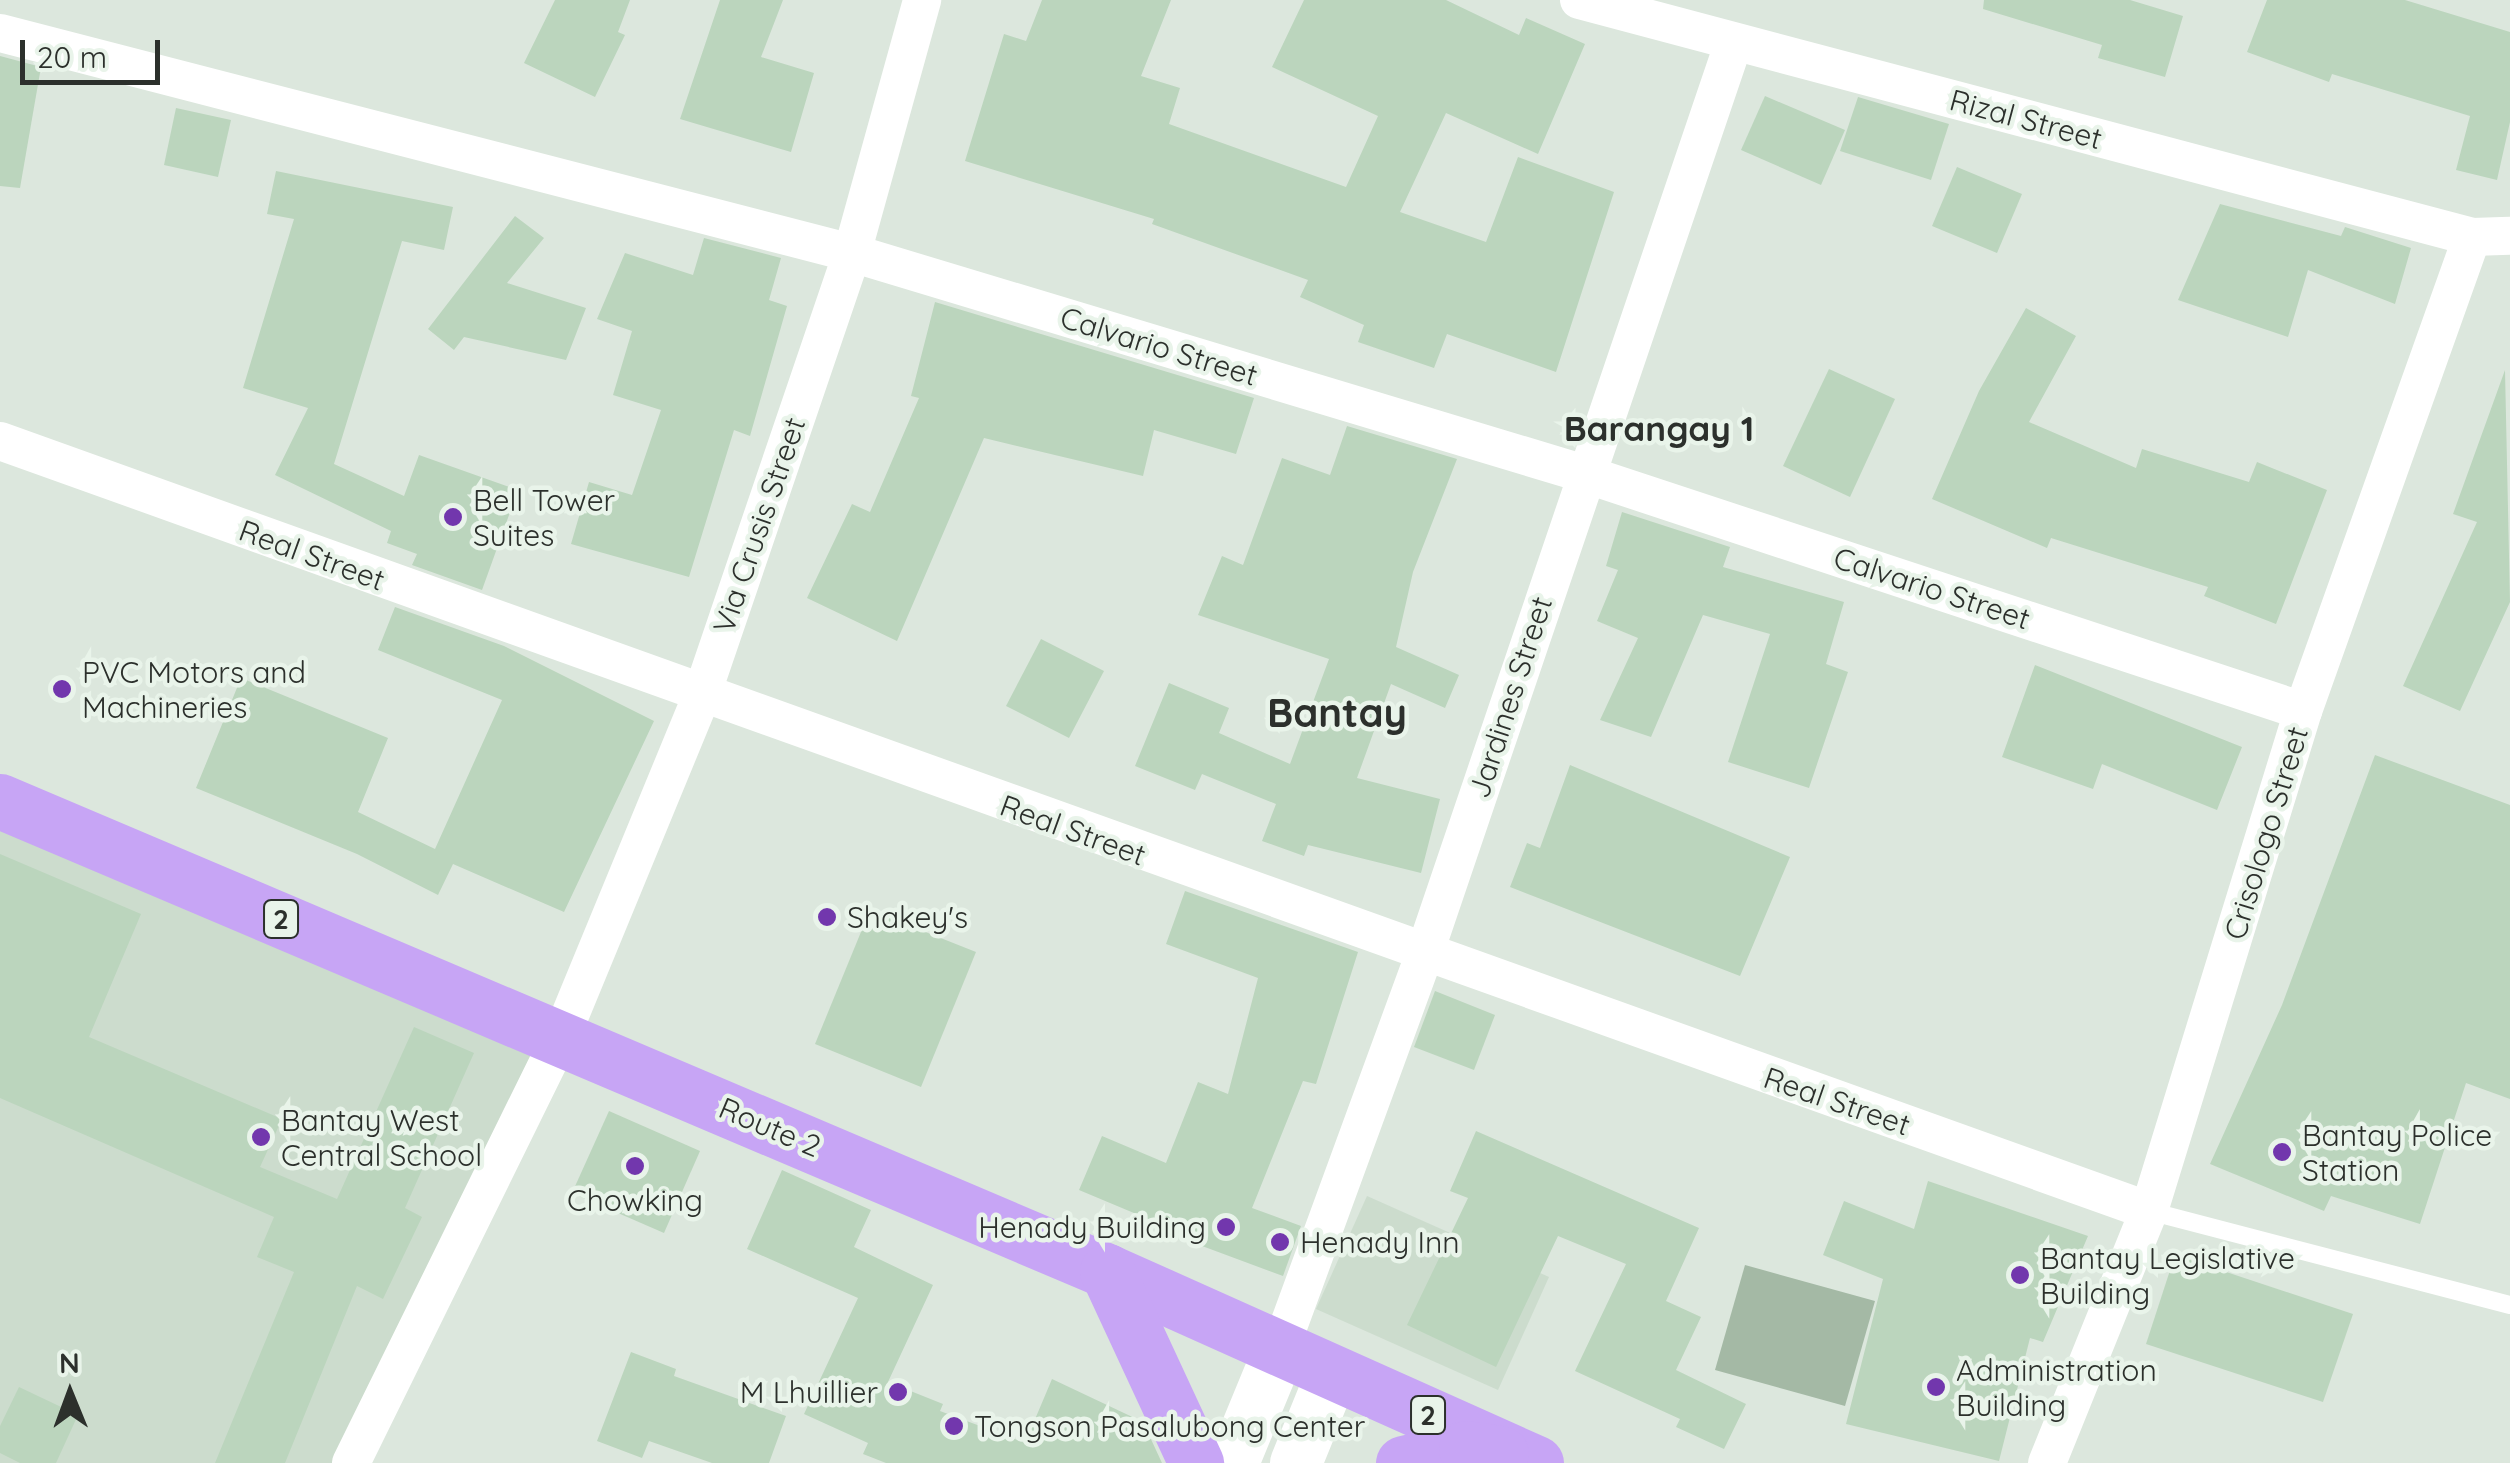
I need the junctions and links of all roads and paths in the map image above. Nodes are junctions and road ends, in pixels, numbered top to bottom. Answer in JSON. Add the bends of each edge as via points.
{"nodes":[{"id":1,"x":922,"y":0,"type":"edge"},
{"id":2,"x":1579,"y":0,"type":"edge"},
{"id":3,"x":0,"y":34,"type":"edge"},
{"id":4,"x":1734,"y":42,"type":"junction"},
{"id":5,"x":2510,"y":236,"type":"edge"},
{"id":6,"x":2472,"y":238,"type":"junction"},
{"id":7,"x":852,"y":252,"type":"junction"},
{"id":8,"x":0,"y":441,"type":"edge"},
{"id":9,"x":1585,"y":474,"type":"junction"},
{"id":10,"x":701,"y":697,"type":"junction"},
{"id":11,"x":2303,"y":710,"type":"junction"},
{"id":12,"x":0,"y":801,"type":"edge"},
{"id":13,"x":1424,"y":955,"type":"junction"},
{"id":14,"x":561,"y":1037,"type":"junction"},
{"id":15,"x":2150,"y":1211,"type":"junction"},
{"id":16,"x":1107,"y":1271,"type":"junction"},
{"id":17,"x":2510,"y":1305,"type":"edge"},
{"id":18,"x":1280,"y":1349,"type":"junction"},
{"id":19,"x":1332,"y":1372,"type":"junction"},
{"id":20,"x":1530,"y":1460,"type":"edge"},
{"id":21,"x":352,"y":1463,"type":"edge"},
{"id":22,"x":1196,"y":1463,"type":"edge"},
{"id":23,"x":1233,"y":1463,"type":"edge"},
{"id":24,"x":1296,"y":1463,"type":"edge"},
{"id":25,"x":1403,"y":1463,"type":"edge"},
{"id":26,"x":2047,"y":1463,"type":"edge"}],
"edges":[{"from":1,"to":7,"type":"street","name":"Via Crusis Street"},
{"from":2,"to":4,"type":"street","name":"Rizal Street"},
{"from":3,"to":7,"type":"street","name":"Calvario Street"},
{"from":4,"to":6,"type":"street","name":"Rizal Street"},
{"from":4,"to":9,"type":"street","name":"Jardines Street"},
{"from":5,"to":6,"type":"street"},
{"from":6,"to":11,"type":"street","name":"Crisologo Street"},
{"from":7,"to":9,"type":"street","name":"Calvario Street"},
{"from":7,"to":10,"type":"street","name":"Via Crusis Street"},
{"from":8,"to":10,"type":"street","name":"Real Street"},
{"from":9,"to":11,"type":"street","name":"Calvario Street"},
{"from":9,"to":13,"type":"street","name":"Jardines Street"},
{"from":10,"to":13,"type":"street","name":"Real Street"},
{"from":10,"to":14,"type":"street","name":"Via Crusis Street"},
{"from":11,"to":15,"type":"street","name":"Crisologo Street"},
{"from":12,"to":14,"type":"highway","name":"Route 2","number":"2"},
{"from":13,"to":15,"type":"street","name":"Real Street"},
{"from":13,"to":18,"type":"street","name":"Jardines Street"},
{"from":14,"to":16,"type":"highway","name":"Route 2","number":"2"},
{"from":14,"to":21,"type":"street","name":"Via Crusis Street"},
{"from":15,"to":17,"type":"lane"},
{"from":15,"to":26,"type":"street","name":"Crisologo Street"},
{"from":16,"to":18,"type":"highway","name":"Route 2","number":"2"},
{"from":16,"to":22,"type":"highway"},
{"from":18,"to":19,"type":"highway","name":"Route 2","number":"2"},
{"from":18,"to":23,"type":"main road"},
{"from":19,"to":20,"type":"highway","name":"Route 2","number":"2"},
{"from":19,"to":24,"type":"main road"},
{"from":20,"to":25,"type":"highway","via":[[1466,1448]]}]}
